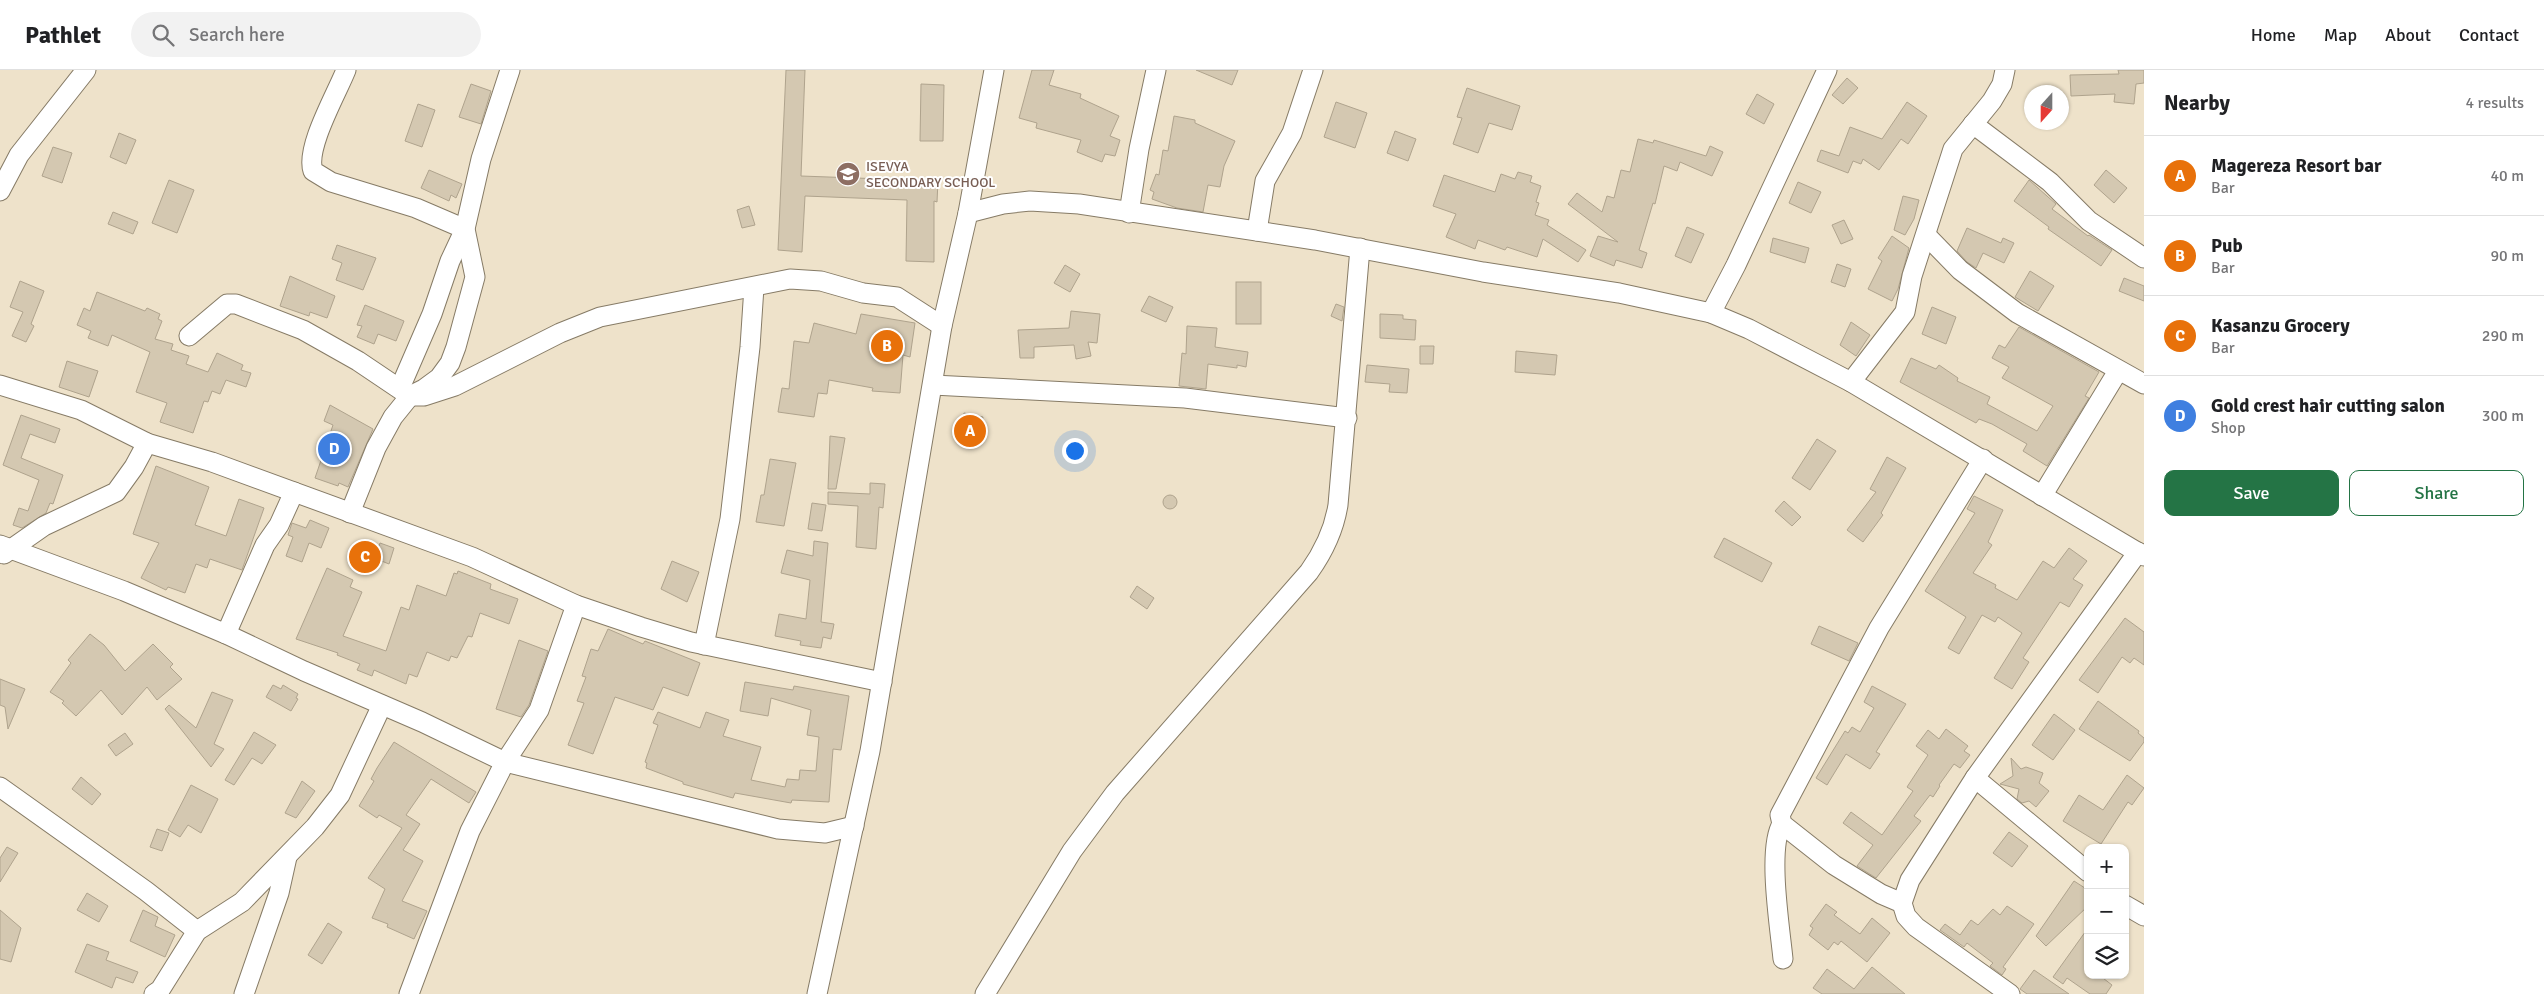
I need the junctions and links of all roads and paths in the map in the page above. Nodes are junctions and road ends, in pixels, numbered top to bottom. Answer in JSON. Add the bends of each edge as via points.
{"nodes":[{"id":1,"x":86,"y":70,"type":"edge"},
{"id":2,"x":346,"y":70,"type":"edge"},
{"id":3,"x":510,"y":70,"type":"edge"},
{"id":4,"x":994,"y":70,"type":"edge"},
{"id":5,"x":1156,"y":70,"type":"edge"},
{"id":6,"x":1313,"y":70,"type":"edge"},
{"id":7,"x":1827,"y":70,"type":"edge"},
{"id":8,"x":2005,"y":70,"type":"edge"},
{"id":9,"x":1974,"y":124,"type":"junction"},
{"id":10,"x":0,"y":191,"type":"edge"},
{"id":11,"x":968,"y":213,"type":"junction"},
{"id":12,"x":1128,"y":213,"type":"junction"},
{"id":13,"x":465,"y":229,"type":"junction"},
{"id":14,"x":1257,"y":231,"type":"junction"},
{"id":15,"x":1926,"y":235,"type":"junction"},
{"id":16,"x":1360,"y":248,"type":"junction"},
{"id":17,"x":2144,"y":258,"type":"edge"},
{"id":18,"x":754,"y":287,"type":"junction"},
{"id":19,"x":1711,"y":313,"type":"junction"},
{"id":20,"x":942,"y":326,"type":"junction"},
{"id":21,"x":189,"y":336,"type":"dead end"},
{"id":22,"x":2118,"y":371,"type":"junction"},
{"id":23,"x":1851,"y":382,"type":"junction"},
{"id":24,"x":2144,"y":384,"type":"edge"},
{"id":25,"x":0,"y":385,"type":"edge"},
{"id":26,"x":933,"y":385,"type":"junction"},
{"id":27,"x":405,"y":392,"type":"junction"},
{"id":28,"x":1348,"y":418,"type":"junction"},
{"id":29,"x":147,"y":444,"type":"junction"},
{"id":30,"x":1984,"y":459,"type":"junction"},
{"id":31,"x":294,"y":492,"type":"junction"},
{"id":32,"x":2042,"y":496,"type":"junction"},
{"id":33,"x":350,"y":513,"type":"junction"},
{"id":34,"x":3,"y":550,"type":"edge"},
{"id":35,"x":2141,"y":554,"type":"edge"},
{"id":36,"x":576,"y":605,"type":"junction"},
{"id":37,"x":226,"y":634,"type":"junction"},
{"id":38,"x":704,"y":645,"type":"junction"},
{"id":39,"x":882,"y":682,"type":"junction"},
{"id":40,"x":382,"y":705,"type":"junction"},
{"id":41,"x":505,"y":762,"type":"junction"},
{"id":42,"x":1974,"y":778,"type":"junction"},
{"id":43,"x":0,"y":787,"type":"edge"},
{"id":44,"x":1782,"y":824,"type":"junction"},
{"id":45,"x":854,"y":826,"type":"junction"},
{"id":46,"x":287,"y":856,"type":"junction"},
{"id":47,"x":2084,"y":869,"type":"edge"},
{"id":48,"x":1902,"y":903,"type":"junction"},
{"id":49,"x":2129,"y":907,"type":"edge"},
{"id":50,"x":2144,"y":916,"type":"edge"},
{"id":51,"x":197,"y":931,"type":"junction"},
{"id":52,"x":1783,"y":959,"type":"dead end"},
{"id":53,"x":154,"y":994,"type":"edge"},
{"id":54,"x":244,"y":994,"type":"edge"},
{"id":55,"x":409,"y":994,"type":"edge"},
{"id":56,"x":817,"y":994,"type":"edge"},
{"id":57,"x":985,"y":994,"type":"edge"},
{"id":58,"x":2010,"y":994,"type":"edge"}],
"edges":[{"from":1,"to":10,"type":"street","via":[[19,155]]},
{"from":2,"to":13,"type":"street","via":[[315,144],[311,162],[313,171],[331,182],[416,208]]},
{"from":3,"to":13,"type":"street","via":[[482,159]]},
{"from":4,"to":11,"type":"street"},
{"from":5,"to":12,"type":"street"},
{"from":6,"to":14,"type":"street","via":[[1292,133],[1264,181]]},
{"from":7,"to":19,"type":"street"},
{"from":8,"to":9,"type":"street","via":[[2002,84]]},
{"from":9,"to":15,"type":"street","via":[[1953,149]]},
{"from":9,"to":17,"type":"street","via":[[2050,182],[2089,221]]},
{"from":11,"to":12,"type":"street","via":[[1030,201],[1079,204]]},
{"from":11,"to":20,"type":"street"},
{"from":12,"to":14,"type":"street"},
{"from":13,"to":27,"type":"street","via":[[452,255]]},
{"from":13,"to":27,"type":"street","via":[[475,277],[456,347],[439,378],[424,389]]},
{"from":14,"to":16,"type":"street"},
{"from":15,"to":22,"type":"street","via":[[1960,270],[2017,313]]},
{"from":15,"to":23,"type":"street","via":[[1912,276],[1905,312]]},
{"from":16,"to":19,"type":"street","via":[[1628,295]]},
{"from":16,"to":28,"type":"street"},
{"from":18,"to":20,"type":"street","via":[[790,279],[821,281],[863,293],[898,297]]},
{"from":18,"to":27,"type":"street","via":[[600,317],[560,333],[455,386],[424,396]]},
{"from":18,"to":38,"type":"street","via":[[730,520]]},
{"from":19,"to":23,"type":"street"},
{"from":20,"to":26,"type":"street"},
{"from":21,"to":27,"type":"street","via":[[227,304],[236,304],[303,330]]},
{"from":22,"to":24,"type":"street"},
{"from":22,"to":32,"type":"street"},
{"from":23,"to":30,"type":"street"},
{"from":25,"to":29,"type":"street","via":[[81,410]]},
{"from":26,"to":28,"type":"street","via":[[1185,398]]},
{"from":26,"to":39,"type":"street"},
{"from":27,"to":33,"type":"street","via":[[376,448]]},
{"from":28,"to":57,"type":"street","via":[[1335,522],[1320,556],[1115,793],[1072,851]]},
{"from":29,"to":31,"type":"street","via":[[212,462]]},
{"from":29,"to":34,"type":"street","via":[[116,492],[44,526]]},
{"from":30,"to":32,"type":"street"},
{"from":30,"to":44,"type":"street","via":[[1879,628],[1782,810]]},
{"from":31,"to":33,"type":"street"},
{"from":31,"to":37,"type":"street","via":[[279,525],[265,545]]},
{"from":32,"to":35,"type":"street"},
{"from":33,"to":36,"type":"street","via":[[472,557]]},
{"from":34,"to":37,"type":"street","via":[[124,591]]},
{"from":35,"to":42,"type":"street"},
{"from":36,"to":38,"type":"street"},
{"from":36,"to":41,"type":"street","via":[[539,710]]},
{"from":37,"to":40,"type":"street"},
{"from":38,"to":39,"type":"street"},
{"from":39,"to":45,"type":"street"},
{"from":40,"to":41,"type":"street"},
{"from":40,"to":46,"type":"street","via":[[340,795]]},
{"from":41,"to":45,"type":"street","via":[[676,806],[778,828],[826,834]]},
{"from":41,"to":55,"type":"street","via":[[470,831]]},
{"from":42,"to":47,"type":"street"},
{"from":42,"to":48,"type":"street","via":[[1910,880]]},
{"from":43,"to":51,"type":"street","via":[[146,890]]},
{"from":44,"to":48,"type":"street","via":[[1849,875]]},
{"from":44,"to":52,"type":"street","via":[[1775,840],[1775,866]]},
{"from":45,"to":56,"type":"street"},
{"from":46,"to":51,"type":"street","via":[[242,902]]},
{"from":46,"to":54,"type":"street","via":[[279,893]]},
{"from":48,"to":58,"type":"street","via":[[1906,916],[1916,927]]},
{"from":49,"to":50,"type":"street"},
{"from":51,"to":53,"type":"street","via":[[160,990]]}]}
